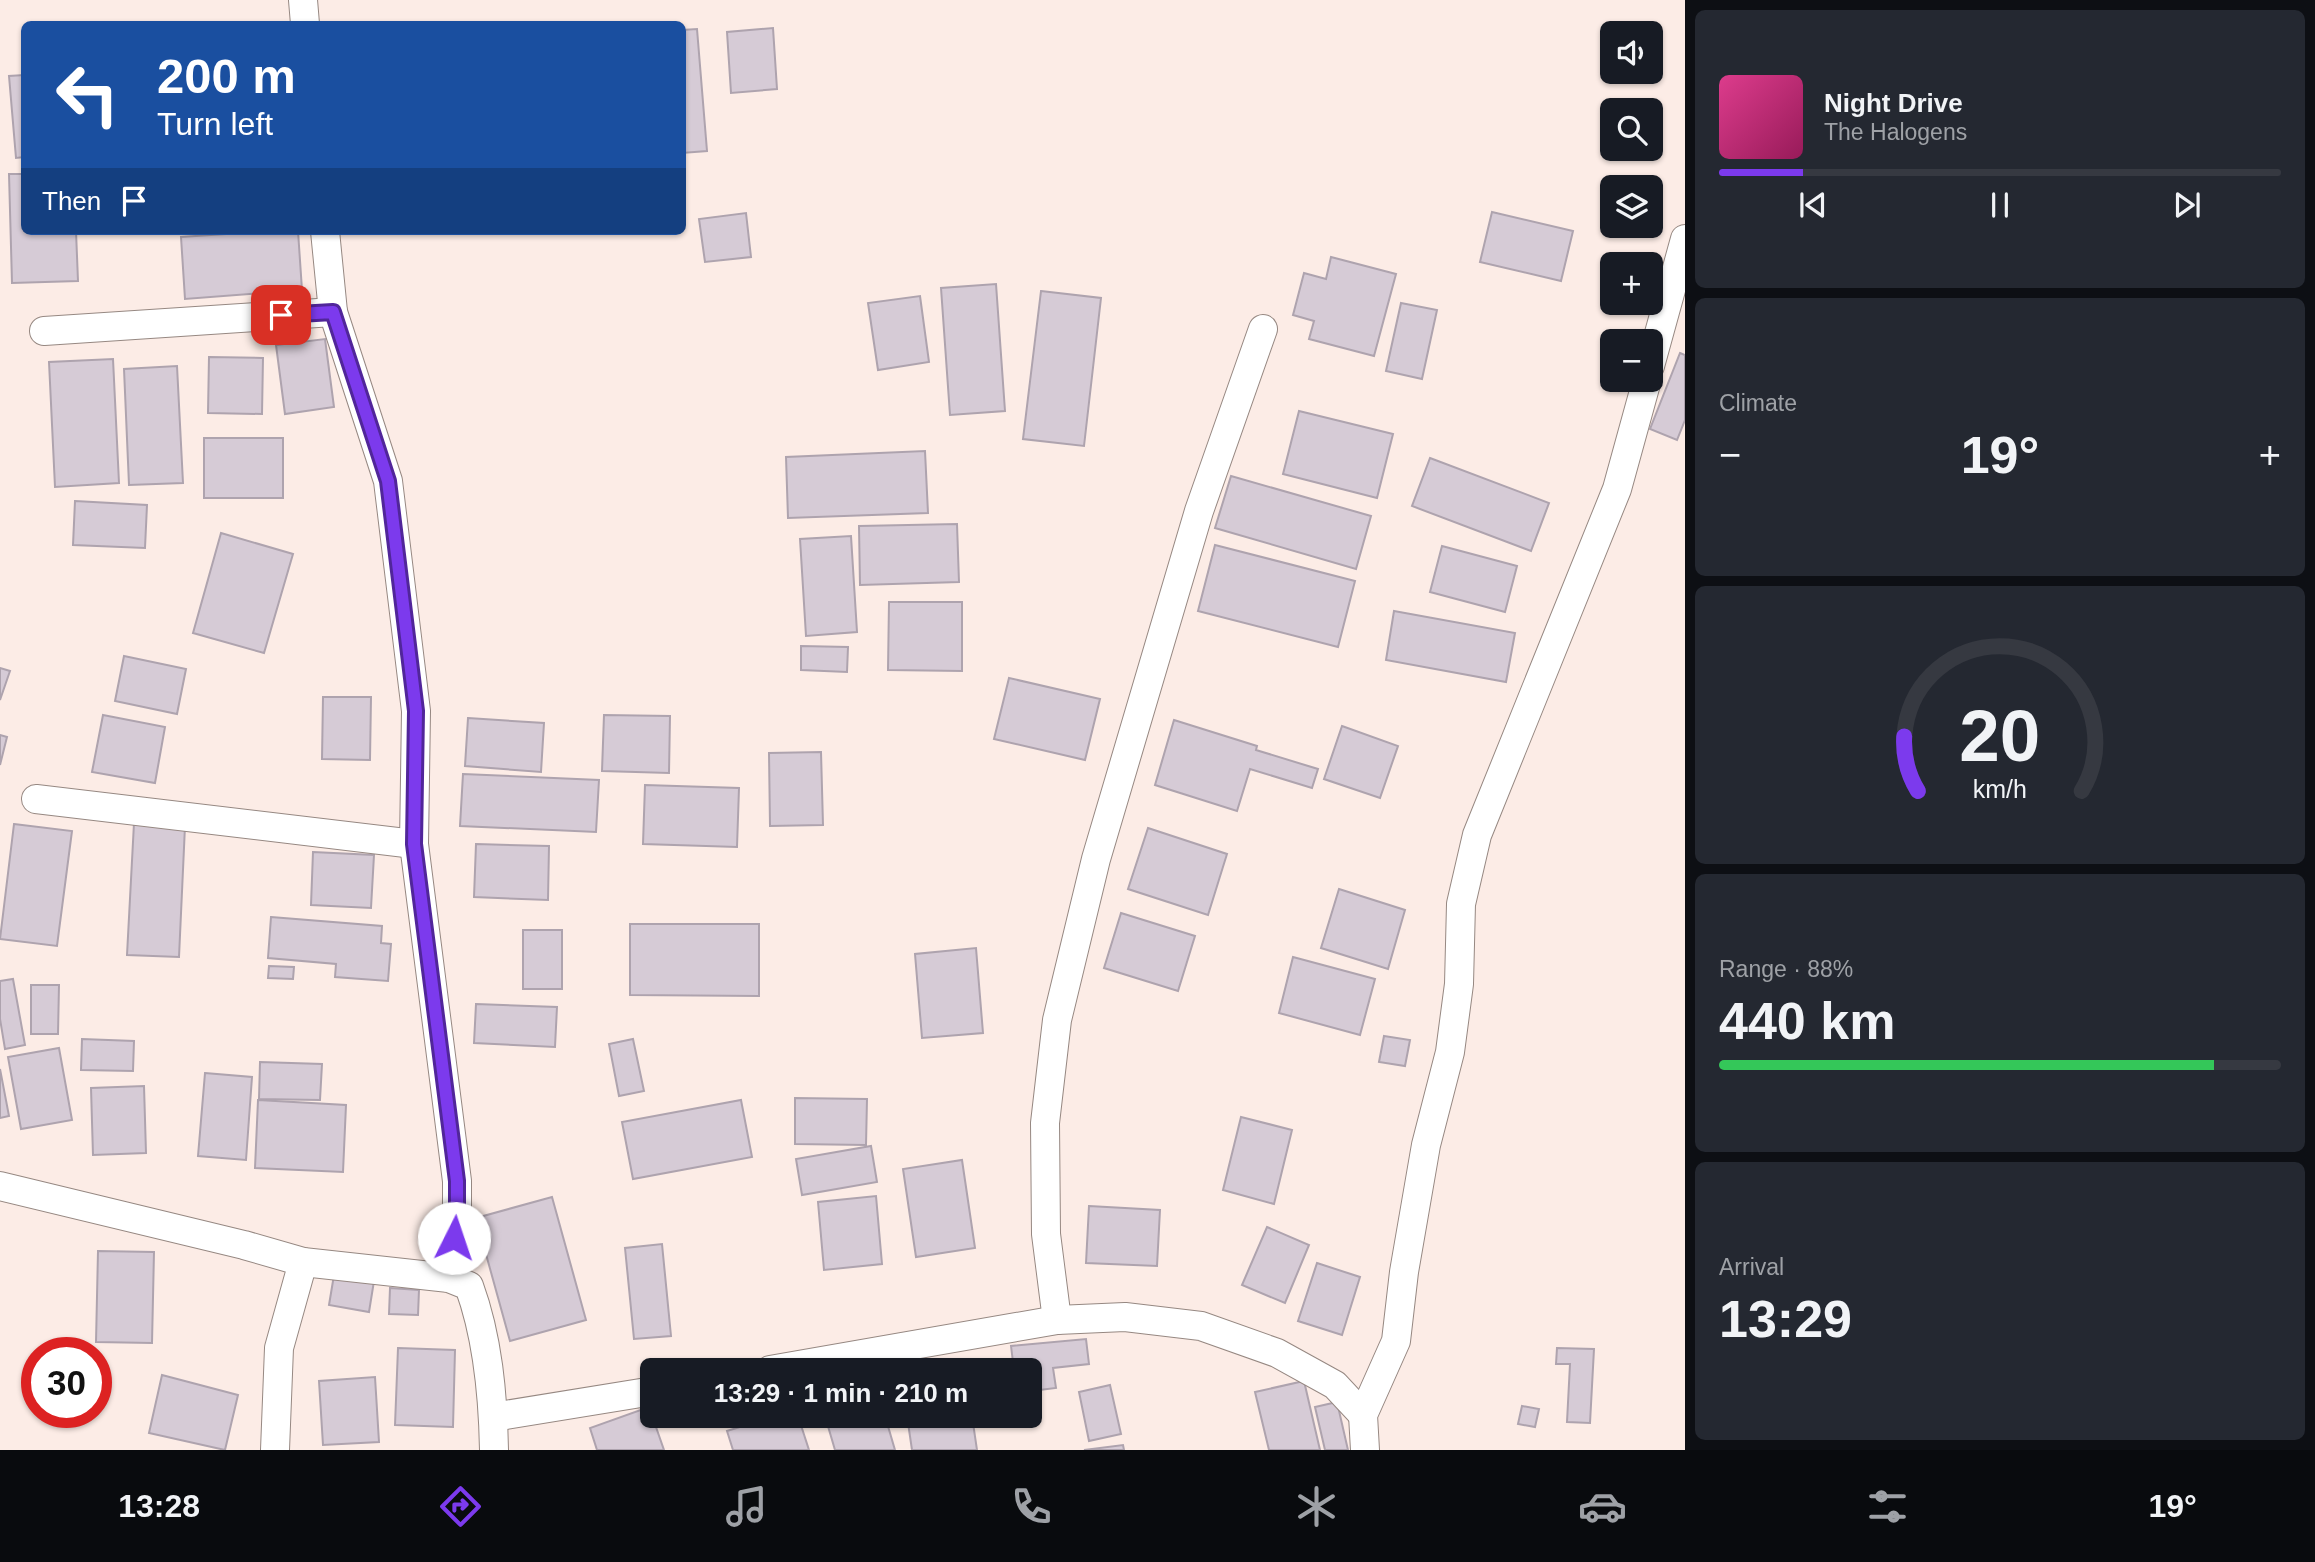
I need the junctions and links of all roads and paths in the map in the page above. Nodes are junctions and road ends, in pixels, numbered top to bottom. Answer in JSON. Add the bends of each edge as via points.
{"nodes":[{"id":1,"x":303,"y":0,"type":"edge"},
{"id":2,"x":305,"y":21,"type":"edge"},
{"id":3,"x":325,"y":235,"type":"edge"},
{"id":4,"x":1685,"y":239,"type":"edge"},
{"id":5,"x":333,"y":312,"type":"junction"},
{"id":6,"x":1262,"y":329,"type":"dead end"},
{"id":7,"x":1660,"y":329,"type":"edge"},
{"id":8,"x":44,"y":331,"type":"dead end"},
{"id":9,"x":1644,"y":392,"type":"edge"},
{"id":10,"x":36,"y":799,"type":"dead end"},
{"id":11,"x":414,"y":844,"type":"junction"},
{"id":12,"x":0,"y":1186,"type":"edge"},
{"id":13,"x":303,"y":1262,"type":"junction"},
{"id":14,"x":449,"y":1278,"type":"junction"},
{"id":15,"x":1057,"y":1320,"type":"junction"},
{"id":16,"x":839,"y":1358,"type":"edge"},
{"id":17,"x":640,"y":1393,"type":"edge"},
{"id":18,"x":1363,"y":1415,"type":"junction"},
{"id":19,"x":493,"y":1417,"type":"junction"},
{"id":20,"x":275,"y":1450,"type":"edge"},
{"id":21,"x":494,"y":1450,"type":"edge"},
{"id":22,"x":1365,"y":1450,"type":"edge"}],
"edges":[{"from":1,"to":2,"type":"street"},
{"from":3,"to":5,"type":"street"},
{"from":4,"to":7,"type":"street"},
{"from":5,"to":8,"type":"street"},
{"from":5,"to":11,"type":"street","via":[[388,481],[416,711]]},
{"from":6,"to":15,"type":"street","via":[[1195,524],[1096,859],[1057,1020],[1045,1123],[1046,1234]]},
{"from":9,"to":18,"type":"street","via":[[1617,489],[1477,835],[1461,904],[1460,984],[1450,1052],[1426,1145],[1396,1341]]},
{"from":10,"to":11,"type":"street"},
{"from":11,"to":14,"type":"street","via":[[457,1181]]},
{"from":12,"to":13,"type":"street"},
{"from":13,"to":14,"type":"street"},
{"from":13,"to":20,"type":"street","via":[[279,1348]]},
{"from":14,"to":19,"type":"street","via":[[469,1286],[481,1319]]},
{"from":15,"to":16,"type":"street"},
{"from":15,"to":18,"type":"street","via":[[1125,1317],[1201,1326],[1277,1353],[1335,1385]]},
{"from":17,"to":19,"type":"street"},
{"from":18,"to":22,"type":"street"},
{"from":19,"to":21,"type":"street"}]}
